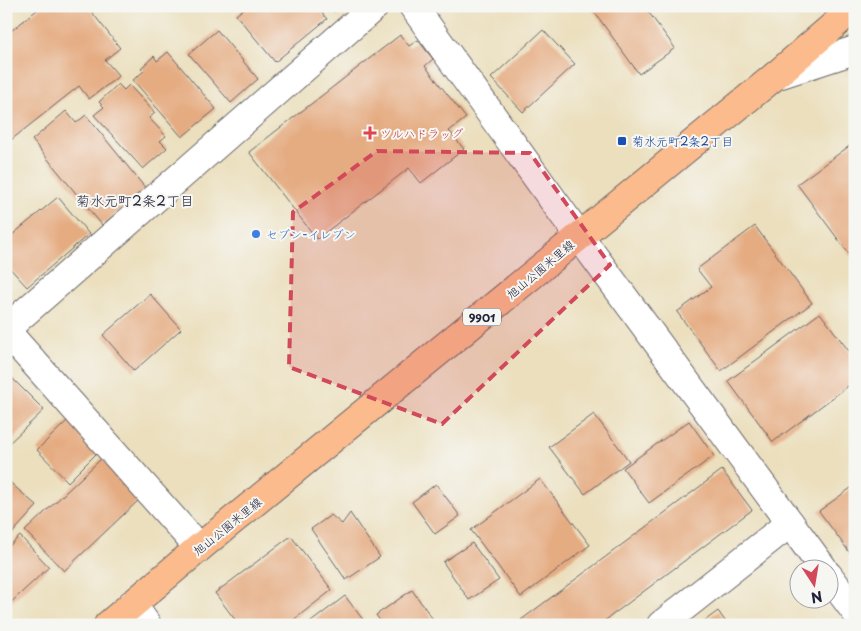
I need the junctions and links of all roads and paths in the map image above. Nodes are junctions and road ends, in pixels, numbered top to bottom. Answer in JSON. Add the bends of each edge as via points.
{"nodes":[{"id":1,"x":375,"y":6,"type":"edge"},
{"id":2,"x":413,"y":6,"type":"edge"},
{"id":3,"x":855,"y":7,"type":"edge"},
{"id":4,"x":855,"y":50,"type":"edge"},
{"id":5,"x":775,"y":76,"type":"junction"},
{"id":6,"x":579,"y":236,"type":"junction"},
{"id":7,"x":6,"y":330,"type":"edge"},
{"id":8,"x":790,"y":524,"type":"junction"},
{"id":9,"x":199,"y":548,"type":"junction"},
{"id":10,"x":816,"y":558,"type":"edge"},
{"id":11,"x":838,"y":589,"type":"edge"},
{"id":12,"x":855,"y":611,"type":"edge"},
{"id":13,"x":139,"y":615,"type":"edge"},
{"id":14,"x":108,"y":625,"type":"edge"},
{"id":15,"x":661,"y":625,"type":"edge"}],
"edges":[{"from":1,"to":7,"type":"street"},
{"from":2,"to":6,"type":"street"},
{"from":3,"to":5,"type":"main road","name":"旭山公園米里線","number":"9901"},
{"from":4,"to":5,"type":"street"},
{"from":5,"to":6,"type":"main road","name":"旭山公園米里線","number":"9901"},
{"from":6,"to":8,"type":"street"},
{"from":6,"to":9,"type":"main road","name":"旭山公園米里線","number":"9901"},
{"from":7,"to":9,"type":"street"},
{"from":8,"to":10,"type":"street"},
{"from":8,"to":15,"type":"street"},
{"from":9,"to":13,"type":"main road","name":"旭山公園米里線","number":"9901"},
{"from":11,"to":12,"type":"street"},
{"from":13,"to":14,"type":"main road","name":"旭山公園米里線","number":"9901"}]}
